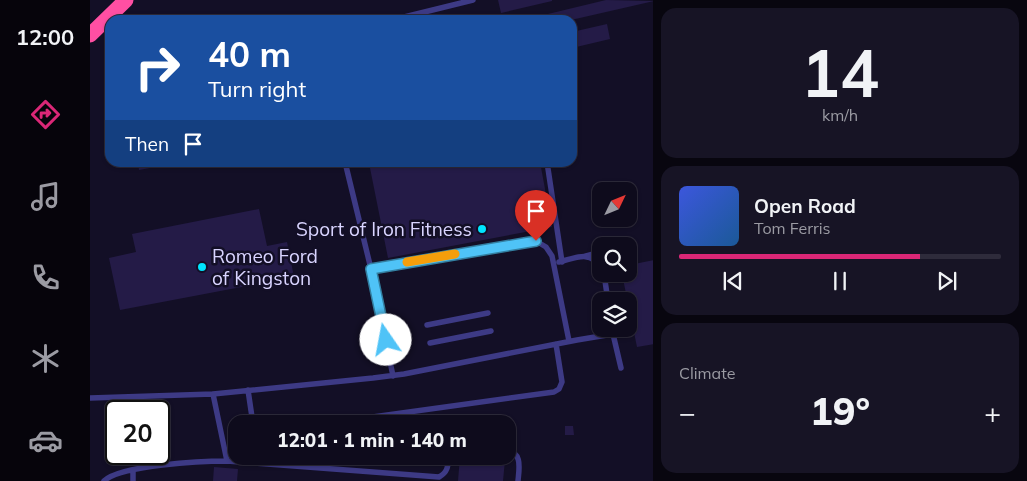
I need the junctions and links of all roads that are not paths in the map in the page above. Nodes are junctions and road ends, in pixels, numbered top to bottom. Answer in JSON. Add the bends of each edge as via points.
{"nodes":[{"id":1,"x":126,"y":0,"type":"edge"},
{"id":2,"x":473,"y":0,"type":"edge"},
{"id":3,"x":111,"y":15,"type":"edge"},
{"id":4,"x":412,"y":15,"type":"edge"},
{"id":5,"x":105,"y":20,"type":"edge"},
{"id":6,"x":90,"y":35,"type":"edge"},
{"id":7,"x":348,"y":167,"type":"edge"},
{"id":8,"x":548,"y":167,"type":"edge"},
{"id":9,"x":592,"y":254,"type":"edge"},
{"id":10,"x":586,"y":256,"type":"junction"},
{"id":11,"x":592,"y":258,"type":"edge"},
{"id":12,"x":562,"y":262,"type":"junction"},
{"id":13,"x":553,"y":264,"type":"junction"},
{"id":14,"x":371,"y":269,"type":"junction"},
{"id":15,"x":488,"y":313,"type":"dead end"},
{"id":16,"x":427,"y":325,"type":"dead end"},
{"id":17,"x":491,"y":331,"type":"dead end"},
{"id":18,"x":592,"y":336,"type":"edge"},
{"id":19,"x":614,"y":337,"type":"edge"},
{"id":20,"x":569,"y":341,"type":"junction"},
{"id":21,"x":430,"y":342,"type":"dead end"},
{"id":22,"x":556,"y":344,"type":"junction"},
{"id":23,"x":621,"y":368,"type":"dead end"},
{"id":24,"x":393,"y":376,"type":"junction"},
{"id":25,"x":248,"y":390,"type":"junction"},
{"id":26,"x":213,"y":394,"type":"junction"},
{"id":27,"x":90,"y":398,"type":"edge"},
{"id":28,"x":252,"y":415,"type":"edge"},
{"id":29,"x":387,"y":415,"type":"edge"},
{"id":30,"x":516,"y":454,"type":"edge"},
{"id":31,"x":226,"y":461,"type":"joint"},
{"id":32,"x":279,"y":465,"type":"edge"},
{"id":33,"x":448,"y":465,"type":"edge"},
{"id":34,"x":133,"y":470,"type":"junction"},
{"id":35,"x":104,"y":481,"type":"edge"},
{"id":36,"x":133,"y":481,"type":"edge"},
{"id":37,"x":518,"y":481,"type":"edge"}],
"edges":[{"from":1,"to":3,"type":"highway"},
{"from":2,"to":4,"type":"lane"},
{"from":5,"to":6,"type":"highway"},
{"from":7,"to":14,"type":"lane"},
{"from":8,"to":12,"type":"lane"},
{"from":9,"to":10,"type":"lane"},
{"from":10,"to":11,"type":"lane"},
{"from":10,"to":12,"type":"lane"},
{"from":12,"to":13,"type":"lane"},
{"from":13,"to":14,"type":"lane","via":[[546,247],[536,241]]},
{"from":13,"to":20,"type":"lane"},
{"from":14,"to":24,"type":"lane"},
{"from":15,"to":16,"type":"lane"},
{"from":17,"to":21,"type":"lane"},
{"from":18,"to":20,"type":"lane"},
{"from":19,"to":23,"type":"lane"},
{"from":20,"to":22,"type":"lane"},
{"from":22,"to":24,"type":"lane"},
{"from":22,"to":29,"type":"lane","via":[[562,382],[559,390]]},
{"from":24,"to":25,"type":"lane"},
{"from":25,"to":26,"type":"lane"},
{"from":25,"to":28,"type":"lane"},
{"from":26,"to":27,"type":"lane"},
{"from":26,"to":31,"type":"lane"},
{"from":30,"to":37,"type":"lane","via":[[519,460]]},
{"from":31,"to":34,"type":"lane"},
{"from":32,"to":33,"type":"lane","via":[[439,477],[445,474]]},
{"from":34,"to":35,"type":"lane"},
{"from":34,"to":36,"type":"lane"}]}
